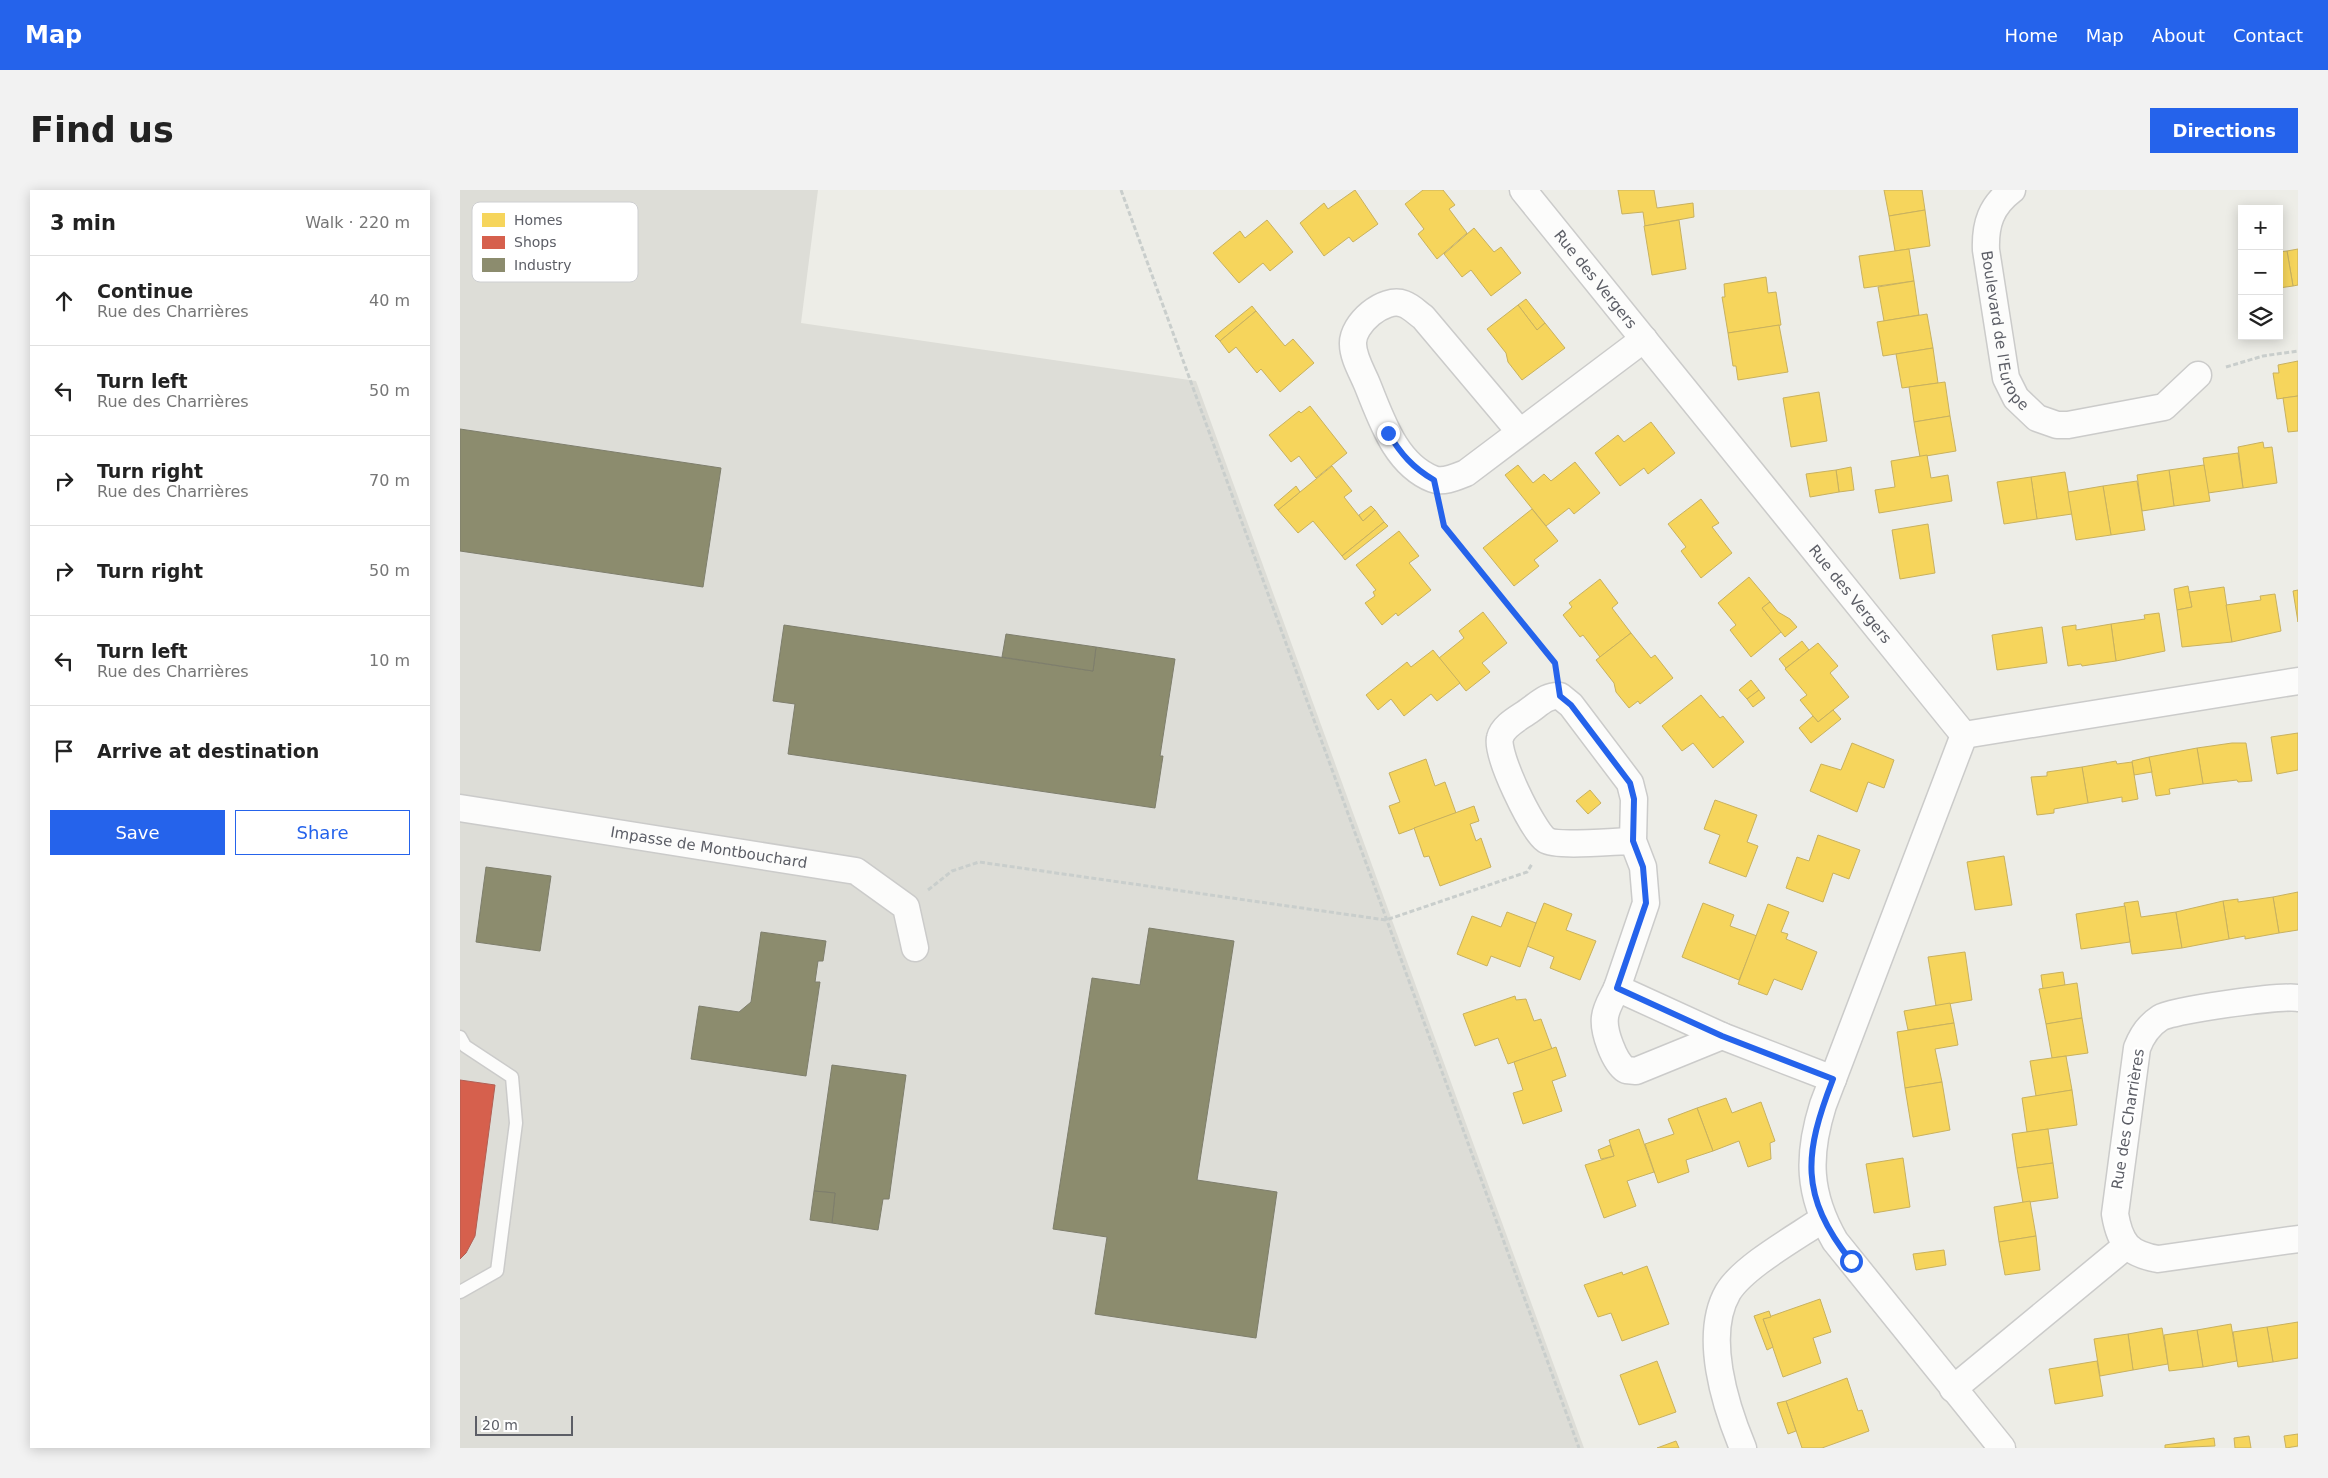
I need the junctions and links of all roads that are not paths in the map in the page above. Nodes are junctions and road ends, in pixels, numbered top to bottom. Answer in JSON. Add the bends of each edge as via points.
{"nodes":[{"id":1,"x":1523,"y":190,"type":"edge"},
{"id":2,"x":2012,"y":190,"type":"edge"},
{"id":3,"x":1644,"y":339,"type":"junction"},
{"id":4,"x":2198,"y":375,"type":"road end"},
{"id":5,"x":1519,"y":431,"type":"junction"},
{"id":6,"x":2298,"y":681,"type":"edge"},
{"id":7,"x":1964,"y":735,"type":"junction"},
{"id":8,"x":461,"y":812,"type":"edge"},
{"id":9,"x":1633,"y":841,"type":"junction"},
{"id":10,"x":915,"y":948,"type":"dead end"},
{"id":11,"x":1617,"y":988,"type":"junction"},
{"id":12,"x":2298,"y":998,"type":"edge"},
{"id":13,"x":1722,"y":1036,"type":"junction"},
{"id":14,"x":460,"y":1037,"type":"edge"},
{"id":15,"x":1833,"y":1079,"type":"junction"},
{"id":16,"x":1822,"y":1219,"type":"junction"},
{"id":17,"x":2298,"y":1239,"type":"edge"},
{"id":18,"x":2126,"y":1246,"type":"junction"},
{"id":19,"x":460,"y":1292,"type":"edge"},
{"id":20,"x":1954,"y":1389,"type":"junction"},
{"id":21,"x":1743,"y":1448,"type":"edge"},
{"id":22,"x":2002,"y":1448,"type":"edge"}],
"edges":[{"from":1,"to":3,"type":"street","name":"Rue des Vergers"},
{"from":2,"to":4,"type":"street","name":"Boulevard de l'Europe","via":[[1991,212],[1986,250],[2006,378],[2022,406],[2037,418],[2068,425],[2164,407]]},
{"from":3,"to":5,"type":"street"},
{"from":3,"to":7,"type":"street","name":"Rue des Vergers"},
{"from":5,"to":5,"type":"street","via":[[1466,473],[1434,480],[1416,470],[1388,433],[1357,360],[1353,334],[1377,310],[1404,303],[1418,313]]},
{"from":6,"to":7,"type":"street"},
{"from":7,"to":15,"type":"street"},
{"from":8,"to":10,"type":"street","name":"Impasse de Montbouchard","via":[[856,872],[906,907]]},
{"from":9,"to":9,"type":"street","via":[[1547,841],[1528,817],[1499,742],[1504,730],[1546,698],[1560,696],[1571,705],[1630,783],[1634,799]]},
{"from":9,"to":11,"type":"street","via":[[1643,867],[1646,903]]},
{"from":11,"to":13,"type":"street"},
{"from":11,"to":13,"type":"street","via":[[1606,1013],[1605,1025],[1618,1061],[1626,1070],[1636,1071]]},
{"from":12,"to":18,"type":"street","name":"Rue des Charrières","via":[[2250,1001],[2162,1016],[2142,1035],[2116,1196],[2118,1233]]},
{"from":13,"to":15,"type":"street"},
{"from":14,"to":19,"type":"lane","via":[[465,1046],[512,1077],[516,1123],[497,1271]]},
{"from":15,"to":16,"type":"street","via":[[1814,1132],[1812,1152],[1814,1186]]},
{"from":16,"to":20,"type":"street","via":[[1840,1248]]},
{"from":16,"to":21,"type":"street","via":[[1744,1274],[1729,1291],[1721,1311],[1718,1363],[1724,1393]]},
{"from":17,"to":18,"type":"street","via":[[2158,1259],[2139,1256]]},
{"from":18,"to":20,"type":"street"},
{"from":20,"to":22,"type":"street"}]}
